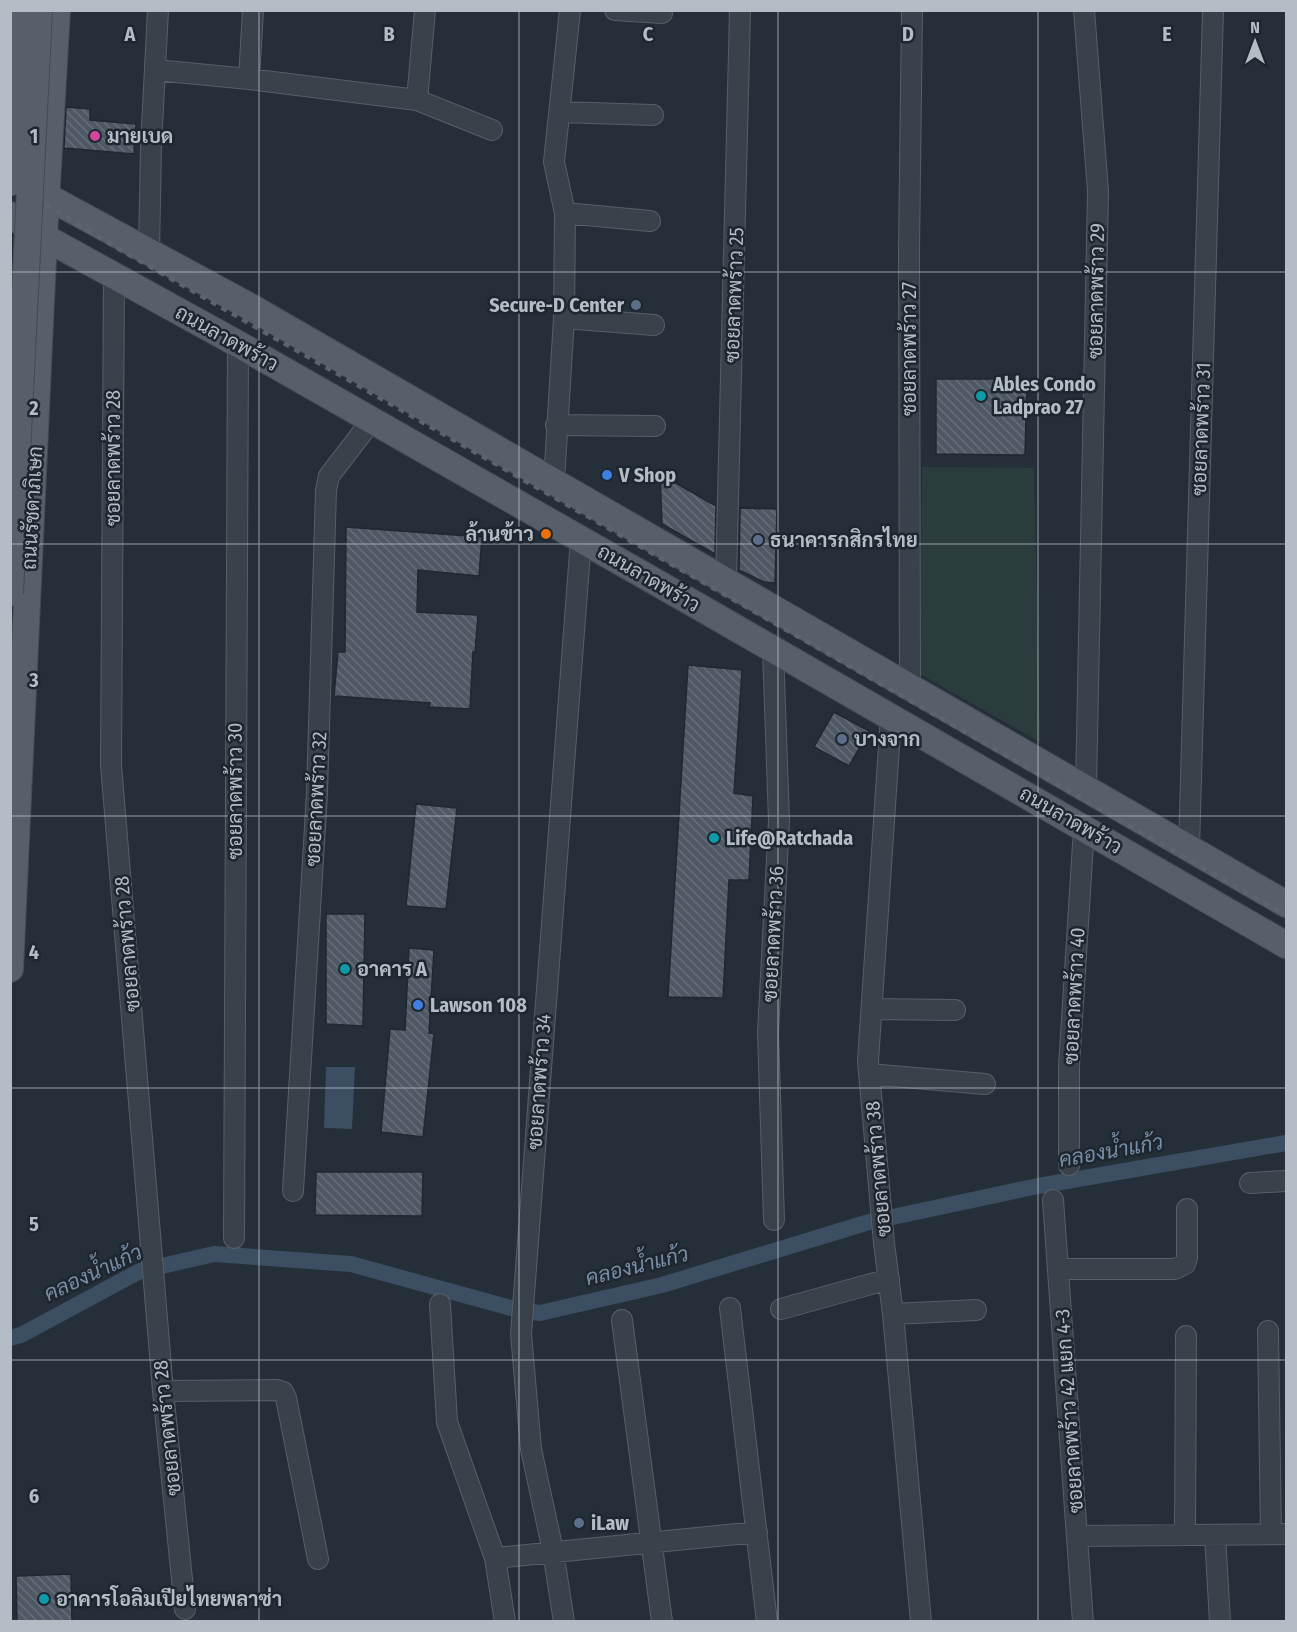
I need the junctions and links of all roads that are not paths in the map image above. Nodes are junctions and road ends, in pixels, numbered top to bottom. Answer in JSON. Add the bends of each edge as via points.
{"nodes":[{"id":1,"x":19,"y":10,"type":"edge"},
{"id":2,"x":39,"y":10,"type":"edge"},
{"id":3,"x":57,"y":10,"type":"edge"},
{"id":4,"x":158,"y":10,"type":"edge"},
{"id":5,"x":253,"y":10,"type":"edge"},
{"id":6,"x":425,"y":10,"type":"edge"},
{"id":7,"x":570,"y":10,"type":"edge"},
{"id":8,"x":615,"y":10,"type":"edge"},
{"id":9,"x":741,"y":10,"type":"edge"},
{"id":10,"x":912,"y":10,"type":"edge"},
{"id":11,"x":1084,"y":10,"type":"edge"},
{"id":12,"x":1213,"y":10,"type":"edge"},
{"id":13,"x":662,"y":13,"type":"dead end"},
{"id":14,"x":155,"y":70,"type":"junction"},
{"id":15,"x":249,"y":79,"type":"junction"},
{"id":16,"x":417,"y":100,"type":"junction"},
{"id":17,"x":560,"y":112,"type":"junction"},
{"id":18,"x":653,"y":115,"type":"dead end"},
{"id":19,"x":492,"y":130,"type":"dead end"},
{"id":20,"x":10,"y":174,"type":"edge"},
{"id":21,"x":10,"y":183,"type":"edge"},
{"id":22,"x":48,"y":197,"type":"junction"},
{"id":23,"x":565,"y":213,"type":"junction"},
{"id":24,"x":10,"y":215,"type":"edge"},
{"id":25,"x":650,"y":221,"type":"dead end"},
{"id":26,"x":44,"y":237,"type":"junction"},
{"id":27,"x":149,"y":251,"type":"junction"},
{"id":28,"x":114,"y":276,"type":"junction"},
{"id":29,"x":564,"y":318,"type":"junction"},
{"id":30,"x":654,"y":325,"type":"dead end"},
{"id":31,"x":238,"y":344,"type":"junction"},
{"id":32,"x":372,"y":420,"type":"junction"},
{"id":33,"x":556,"y":425,"type":"junction"},
{"id":34,"x":655,"y":426,"type":"dead end"},
{"id":35,"x":554,"y":481,"type":"junction"},
{"id":36,"x":10,"y":507,"type":"edge"},
{"id":37,"x":31,"y":527,"type":"junction"},
{"id":38,"x":581,"y":539,"type":"junction"},
{"id":39,"x":726,"y":580,"type":"junction"},
{"id":40,"x":10,"y":593,"type":"edge"},
{"id":41,"x":773,"y":649,"type":"junction"},
{"id":42,"x":17,"y":685,"type":"edge"},
{"id":43,"x":910,"y":687,"type":"junction"},
{"id":44,"x":891,"y":716,"type":"junction"},
{"id":45,"x":1086,"y":788,"type":"junction"},
{"id":46,"x":1084,"y":828,"type":"junction"},
{"id":47,"x":1189,"y":848,"type":"junction"},
{"id":48,"x":1287,"y":904,"type":"edge"},
{"id":49,"x":1287,"y":945,"type":"edge"},
{"id":50,"x":10,"y":969,"type":"edge"},
{"id":51,"x":872,"y":1009,"type":"junction"},
{"id":52,"x":955,"y":1010,"type":"dead end"},
{"id":53,"x":869,"y":1074,"type":"junction"},
{"id":54,"x":986,"y":1084,"type":"dead end"},
{"id":55,"x":1069,"y":1165,"type":"dead end"},
{"id":56,"x":1287,"y":1181,"type":"edge"},
{"id":57,"x":1250,"y":1183,"type":"dead end"},
{"id":58,"x":293,"y":1191,"type":"dead end"},
{"id":59,"x":1053,"y":1200,"type":"dead end"},
{"id":60,"x":1187,"y":1209,"type":"dead end"},
{"id":61,"x":774,"y":1220,"type":"dead end"},
{"id":62,"x":234,"y":1238,"type":"dead end"},
{"id":63,"x":1058,"y":1269,"type":"junction"},
{"id":64,"x":889,"y":1279,"type":"junction"},
{"id":65,"x":440,"y":1304,"type":"dead end"},
{"id":66,"x":730,"y":1308,"type":"dead end"},
{"id":67,"x":781,"y":1309,"type":"dead end"},
{"id":68,"x":976,"y":1310,"type":"dead end"},
{"id":69,"x":893,"y":1314,"type":"junction"},
{"id":70,"x":622,"y":1320,"type":"dead end"},
{"id":71,"x":1268,"y":1331,"type":"dead end"},
{"id":72,"x":1186,"y":1336,"type":"dead end"},
{"id":73,"x":163,"y":1391,"type":"junction"},
{"id":74,"x":757,"y":1532,"type":"junction"},
{"id":75,"x":1279,"y":1534,"type":"edge"},
{"id":76,"x":1185,"y":1535,"type":"junction"},
{"id":77,"x":1215,"y":1535,"type":"junction"},
{"id":78,"x":1078,"y":1536,"type":"junction"},
{"id":79,"x":651,"y":1541,"type":"junction"},
{"id":80,"x":553,"y":1551,"type":"junction"},
{"id":81,"x":495,"y":1558,"type":"junction"},
{"id":82,"x":318,"y":1559,"type":"dead end"},
{"id":83,"x":185,"y":1609,"type":"dead end"},
{"id":84,"x":505,"y":1622,"type":"edge"},
{"id":85,"x":564,"y":1622,"type":"edge"},
{"id":86,"x":662,"y":1622,"type":"edge"},
{"id":87,"x":767,"y":1622,"type":"edge"},
{"id":88,"x":921,"y":1622,"type":"edge"},
{"id":89,"x":1083,"y":1622,"type":"edge"},
{"id":90,"x":1220,"y":1622,"type":"edge"}],
"edges":[{"from":1,"to":21,"type":"main road","bridge":true},
{"from":2,"to":40,"type":"main road","name":"ถนนรัชดาภิเษก","bridge":true},
{"from":3,"to":22,"type":"main road","name":"ถนนรัชดาภิเษก"},
{"from":4,"to":14,"type":"street"},
{"from":5,"to":15,"type":"street"},
{"from":6,"to":16,"type":"street"},
{"from":7,"to":17,"type":"street"},
{"from":8,"to":13,"type":"street"},
{"from":9,"to":39,"type":"street","name":"ซอยลาดพร้าว 25"},
{"from":10,"to":43,"type":"street","name":"ซอยลาดพร้าว 27"},
{"from":11,"to":45,"type":"street","name":"ซอยลาดพร้าว 29","via":[[1098,191]]},
{"from":12,"to":47,"type":"street","name":"ซอยลาดพร้าว 31"},
{"from":14,"to":15,"type":"street"},
{"from":14,"to":27,"type":"street"},
{"from":15,"to":16,"type":"street"},
{"from":16,"to":19,"type":"street"},
{"from":17,"to":18,"type":"street"},
{"from":17,"to":23,"type":"street","via":[[554,162]]},
{"from":20,"to":22,"type":"main road","name":"ถนนลาดพร้าว"},
{"from":22,"to":26,"type":"main road","name":"ถนนรัชดาภิเษก"},
{"from":22,"to":27,"type":"main road","name":"ถนนลาดพร้าว"},
{"from":23,"to":25,"type":"street"},
{"from":23,"to":29,"type":"street"},
{"from":24,"to":26,"type":"main road","name":"ถนนลาดพร้าว"},
{"from":26,"to":28,"type":"main road","name":"ถนนลาดพร้าว"},
{"from":26,"to":37,"type":"main road","name":"ถนนรัชดาภิเษก"},
{"from":27,"to":35,"type":"main road","name":"ถนนลาดพร้าว"},
{"from":28,"to":31,"type":"main road","name":"ถนนลาดพร้าว"},
{"from":28,"to":73,"type":"street","name":"ซอยลาดพร้าว 28","via":[[111,765]]},
{"from":29,"to":30,"type":"street"},
{"from":29,"to":33,"type":"street"},
{"from":31,"to":32,"type":"main road","name":"ถนนลาดพร้าว"},
{"from":31,"to":62,"type":"street","name":"ซอยลาดพร้าว 30"},
{"from":32,"to":38,"type":"main road","name":"ถนนลาดพร้าว"},
{"from":32,"to":58,"type":"street","name":"ซอยลาดพร้าว 32","via":[[329,476],[326,490],[317,794]]},
{"from":33,"to":34,"type":"street"},
{"from":33,"to":35,"type":"street"},
{"from":35,"to":39,"type":"main road","name":"ถนนลาดพร้าว"},
{"from":36,"to":37,"type":"main road","via":[[19,511]]},
{"from":37,"to":42,"type":"main road","name":"ถนนรัชดาภิเษก"},
{"from":38,"to":41,"type":"main road","name":"ถนนลาดพร้าว"},
{"from":38,"to":80,"type":"street","name":"ซอยลาดพร้าว 34","via":[[521,1334],[531,1449]]},
{"from":39,"to":43,"type":"main road","name":"ถนนลาดพร้าว"},
{"from":41,"to":44,"type":"main road","name":"ถนนลาดพร้าว"},
{"from":41,"to":61,"type":"street","name":"ซอยลาดพร้าว 36","via":[[779,820],[768,1034]]},
{"from":42,"to":50,"type":"main road","name":"ถนนรัชดาภิเษก"},
{"from":43,"to":45,"type":"main road","name":"ถนนลาดพร้าว"},
{"from":44,"to":46,"type":"main road","name":"ถนนลาดพร้าว"},
{"from":44,"to":51,"type":"street","name":"ซอยลาดพร้าว 38"},
{"from":45,"to":47,"type":"main road","name":"ถนนลาดพร้าว"},
{"from":46,"to":49,"type":"main road","name":"ถนนลาดพร้าว"},
{"from":46,"to":55,"type":"street","name":"ซอยลาดพร้าว 40","via":[[1069,1066]]},
{"from":47,"to":48,"type":"main road","name":"ถนนลาดพร้าว"},
{"from":51,"to":52,"type":"street"},
{"from":51,"to":53,"type":"street","name":"ซอยลาดพร้าว 38"},
{"from":53,"to":54,"type":"street"},
{"from":53,"to":64,"type":"street","name":"ซอยลาดพร้าว 38"},
{"from":56,"to":57,"type":"street"},
{"from":59,"to":63,"type":"street","name":"ซอยลาดพร้าว 42 แยก 4-3"},
{"from":60,"to":63,"type":"street","via":[[1187,1258],[1185,1264],[1175,1269]]},
{"from":63,"to":78,"type":"street","name":"ซอยลาดพร้าว 42 แยก 4-3"},
{"from":64,"to":67,"type":"street"},
{"from":64,"to":69,"type":"street","name":"ซอยลาดพร้าว 38"},
{"from":65,"to":81,"type":"street","via":[[447,1422]]},
{"from":66,"to":74,"type":"street"},
{"from":68,"to":69,"type":"street"},
{"from":69,"to":88,"type":"street","name":"ซอยลาดพร้าว 38"},
{"from":70,"to":79,"type":"street"},
{"from":71,"to":75,"type":"street"},
{"from":72,"to":76,"type":"street"},
{"from":73,"to":82,"type":"street","via":[[283,1392]]},
{"from":73,"to":83,"type":"street","name":"ซอยลาดพร้าว 28"},
{"from":74,"to":79,"type":"street"},
{"from":74,"to":87,"type":"street"},
{"from":75,"to":77,"type":"street"},
{"from":76,"to":77,"type":"street"},
{"from":76,"to":78,"type":"street"},
{"from":77,"to":90,"type":"street"},
{"from":78,"to":89,"type":"street","name":"ซอยลาดพร้าว 42 แยก 4-3"},
{"from":79,"to":80,"type":"street"},
{"from":79,"to":86,"type":"street"},
{"from":80,"to":81,"type":"street"},
{"from":80,"to":85,"type":"street","name":"ซอยลาดพร้าว 34"},
{"from":81,"to":84,"type":"street"}]}
